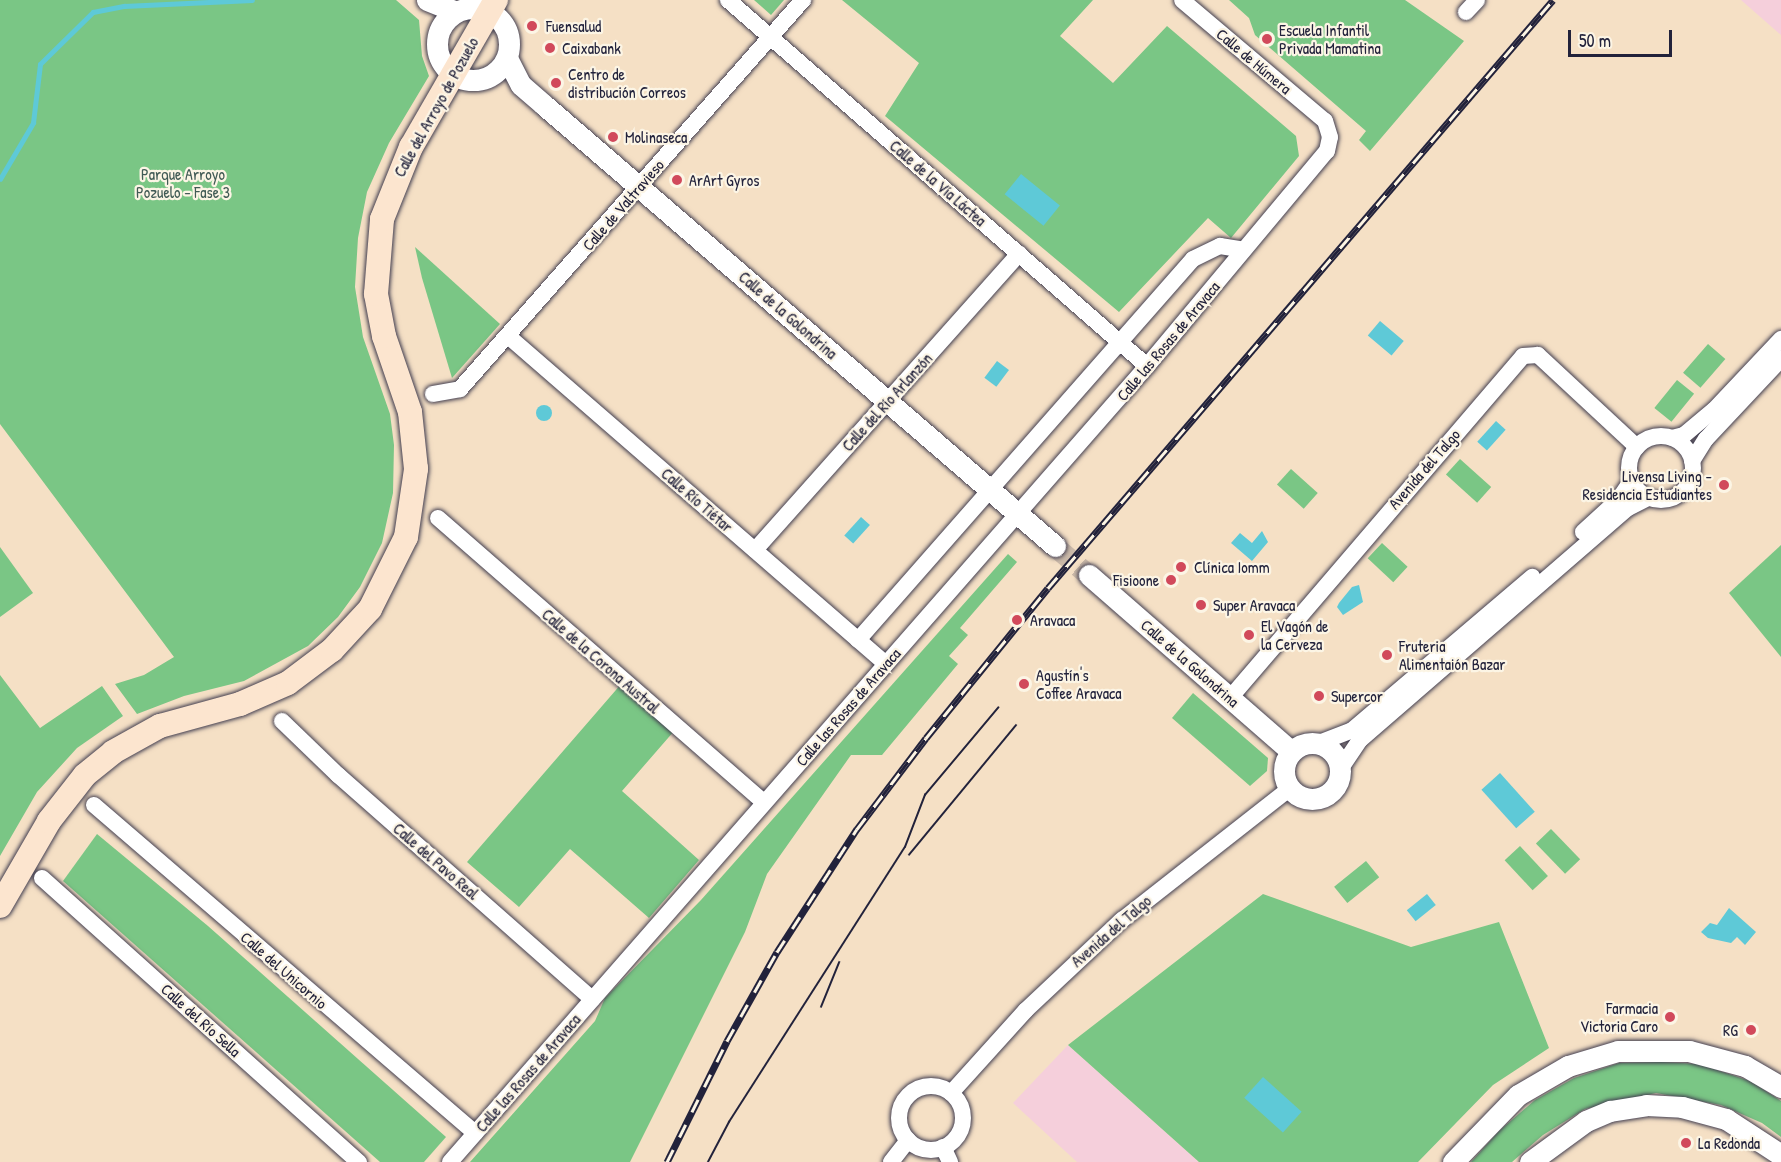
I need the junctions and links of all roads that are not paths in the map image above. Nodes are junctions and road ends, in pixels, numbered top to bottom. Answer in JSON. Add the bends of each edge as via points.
{"nodes":[{"id":1,"x":728,"y":0,"type":"edge"},
{"id":2,"x":803,"y":0,"type":"edge"},
{"id":3,"x":1182,"y":0,"type":"edge"},
{"id":4,"x":428,"y":1,"type":"edge"},
{"id":5,"x":493,"y":6,"type":"edge"},
{"id":6,"x":456,"y":12,"type":"junction"},
{"id":7,"x":440,"y":30,"type":"junction"},
{"id":8,"x":771,"y":37,"type":"junction"},
{"id":9,"x":507,"y":58,"type":"junction"},
{"id":10,"x":453,"y":74,"type":"junction"},
{"id":11,"x":492,"y":75,"type":"junction"},
{"id":12,"x":521,"y":84,"type":"junction"},
{"id":13,"x":1325,"y":121,"type":"joint"},
{"id":14,"x":639,"y":187,"type":"junction"},
{"id":15,"x":1244,"y":250,"type":"junction"},
{"id":16,"x":1019,"y":254,"type":"junction"},
{"id":17,"x":508,"y":336,"type":"junction"},
{"id":18,"x":1781,"y":339,"type":"edge"},
{"id":19,"x":1120,"y":343,"type":"junction"},
{"id":20,"x":1781,"y":359,"type":"edge"},
{"id":21,"x":1148,"y":366,"type":"junction"},
{"id":22,"x":433,"y":394,"type":"dead end"},
{"id":23,"x":888,"y":402,"type":"junction"},
{"id":24,"x":1672,"y":438,"type":"junction"},
{"id":25,"x":1637,"y":447,"type":"junction"},
{"id":26,"x":1692,"y":461,"type":"junction"},
{"id":27,"x":1631,"y":481,"type":"junction"},
{"id":28,"x":990,"y":491,"type":"junction"},
{"id":29,"x":1648,"y":498,"type":"junction"},
{"id":30,"x":1018,"y":515,"type":"junction"},
{"id":31,"x":438,"y":518,"type":"dead end"},
{"id":32,"x":1055,"y":546,"type":"tunnel mouth"},
{"id":33,"x":755,"y":550,"type":"junction"},
{"id":34,"x":1089,"y":575,"type":"tunnel mouth"},
{"id":35,"x":858,"y":640,"type":"junction"},
{"id":36,"x":886,"y":664,"type":"junction"},
{"id":37,"x":1230,"y":698,"type":"junction"},
{"id":38,"x":282,"y":721,"type":"dead end"},
{"id":39,"x":1319,"y":743,"type":"junction"},
{"id":40,"x":1291,"y":751,"type":"junction"},
{"id":41,"x":1341,"y":768,"type":"junction"},
{"id":42,"x":1289,"y":789,"type":"junction"},
{"id":43,"x":764,"y":802,"type":"junction"},
{"id":44,"x":94,"y":805,"type":"dead end"},
{"id":45,"x":42,"y":878,"type":"dead end"},
{"id":46,"x":0,"y":906,"type":"edge"},
{"id":47,"x":592,"y":999,"type":"junction"},
{"id":48,"x":1781,"y":1087,"type":"edge"},
{"id":49,"x":951,"y":1093,"type":"junction"},
{"id":50,"x":475,"y":1133,"type":"junction"},
{"id":51,"x":908,"y":1140,"type":"junction"},
{"id":52,"x":946,"y":1155,"type":"edge"},
{"id":53,"x":1781,"y":1155,"type":"edge"},
{"id":54,"x":359,"y":1162,"type":"edge"},
{"id":55,"x":450,"y":1162,"type":"edge"},
{"id":56,"x":891,"y":1162,"type":"edge"},
{"id":57,"x":1453,"y":1162,"type":"edge"},
{"id":58,"x":1530,"y":1162,"type":"edge"}],
"edges":[{"from":1,"to":8,"type":"street","name":"Calle de la Vía Láctea"},
{"from":2,"to":8,"type":"street","name":"Calle de Valtravieso"},
{"from":3,"to":13,"type":"street","name":"Calle de Húmera"},
{"from":4,"to":6,"type":"street"},
{"from":4,"to":7,"type":"street"},
{"from":5,"to":6,"type":"street"},
{"from":5,"to":9,"type":"street","via":[[508,33]]},
{"from":5,"to":10,"type":"main road","name":"Calle del Arroyo de Pozuelo"},
{"from":6,"to":7,"type":"street"},
{"from":7,"to":10,"type":"street","via":[[439,54]]},
{"from":8,"to":14,"type":"street","name":"Calle de Valtravieso"},
{"from":8,"to":16,"type":"street","name":"Calle de la Vía Láctea"},
{"from":9,"to":11,"type":"street"},
{"from":9,"to":12,"type":"street","name":"Calle de la Golondrina"},
{"from":10,"to":11,"type":"street","via":[[472,80]]},
{"from":10,"to":46,"type":"main road","name":"Calle del Arroyo de Pozuelo","via":[[395,181],[378,245],[379,315],[410,412],[416,469],[406,537],[370,609],[332,650],[288,683],[240,704],[160,726],[92,770],[49,821]]},
{"from":11,"to":12,"type":"street","name":"Calle de la Golondrina"},
{"from":12,"to":14,"type":"street","name":"Calle de la Golondrina"},
{"from":13,"to":15,"type":"street","name":"Calle las Rosas de Aravaca","via":[[1330,136],[1327,152]]},
{"from":14,"to":17,"type":"street","name":"Calle de Valtravieso"},
{"from":14,"to":23,"type":"street","name":"Calle de la Golondrina"},
{"from":15,"to":19,"type":"street","name":"Calle las Rosas de Aravaca","via":[[1220,246],[1193,259]]},
{"from":15,"to":21,"type":"street","name":"Calle las Rosas de Aravaca"},
{"from":16,"to":19,"type":"street","name":"Calle de la Vía Láctea"},
{"from":16,"to":23,"type":"street","name":"Calle del Río Arlanzón"},
{"from":17,"to":22,"type":"street","name":"Calle de Valtravieso","via":[[460,389]]},
{"from":17,"to":33,"type":"street","name":"Calle Río Tiétar"},
{"from":18,"to":24,"type":"street","via":[[1714,410],[1684,435]]},
{"from":19,"to":21,"type":"street","name":"Calle de la Vía Láctea"},
{"from":19,"to":28,"type":"street","name":"Calle las Rosas de Aravaca"},
{"from":20,"to":26,"type":"street","via":[[1706,439]]},
{"from":21,"to":30,"type":"street","name":"Calle las Rosas de Aravaca"},
{"from":23,"to":28,"type":"street","name":"Calle de la Golondrina"},
{"from":23,"to":33,"type":"street","name":"Calle del Río Arlanzón"},
{"from":24,"to":25,"type":"street","via":[[1653,437]]},
{"from":24,"to":26,"type":"street"},
{"from":25,"to":27,"type":"street","via":[[1629,463]]},
{"from":25,"to":37,"type":"street","name":"Avenida del Talgo","via":[[1538,355],[1523,356]]},
{"from":26,"to":29,"type":"street","via":[[1691,478],[1682,492],[1666,500]]},
{"from":27,"to":29,"type":"street"},
{"from":27,"to":39,"type":"street","via":[[1604,513],[1433,663],[1351,731]]},
{"from":28,"to":30,"type":"street","name":"Calle de la Golondrina"},
{"from":28,"to":35,"type":"street","name":"Calle las Rosas de Aravaca"},
{"from":29,"to":41,"type":"street","via":[[1628,507],[1360,740]]},
{"from":30,"to":32,"type":"street","name":"Calle de la Golondrina"},
{"from":30,"to":36,"type":"street","name":"Calle las Rosas de Aravaca"},
{"from":31,"to":43,"type":"street","name":"Calle de la Corona Austral"},
{"from":33,"to":35,"type":"street","name":"Calle Río Tiétar"},
{"from":34,"to":37,"type":"street","name":"Calle de la Golondrina"},
{"from":35,"to":36,"type":"street","name":"Calle Río Tiétar"},
{"from":36,"to":43,"type":"street","name":"Calle las Rosas de Aravaca"},
{"from":37,"to":40,"type":"street","name":"Calle de la Golondrina"},
{"from":38,"to":47,"type":"street","name":"Calle del Pavo Real"},
{"from":39,"to":40,"type":"street","via":[[1303,744]]},
{"from":39,"to":41,"type":"street","via":[[1334,752]]},
{"from":40,"to":42,"type":"street","via":[[1284,769]]},
{"from":41,"to":42,"type":"street","via":[[1336,787],[1320,798],[1301,797]]},
{"from":42,"to":49,"type":"street","name":"Avenida del Talgo","via":[[1122,920],[1026,1010]]},
{"from":43,"to":47,"type":"street","name":"Calle las Rosas de Aravaca"},
{"from":44,"to":50,"type":"street","name":"Calle del Unicornio"},
{"from":45,"to":54,"type":"street","name":"Calle del Río Sella"},
{"from":47,"to":50,"type":"street","name":"Calle las Rosas de Aravaca"},
{"from":48,"to":57,"type":"street","via":[[1746,1066],[1689,1051],[1618,1051],[1568,1066],[1518,1095]]},
{"from":49,"to":51,"type":"street","via":[[925,1087],[909,1095],[900,1113]]},
{"from":49,"to":52,"type":"street","via":[[962,1108],[962,1127]]},
{"from":50,"to":55,"type":"street","name":"Calle las Rosas de Aravaca"},
{"from":51,"to":52,"type":"street"},
{"from":51,"to":56,"type":"street"},
{"from":53,"to":58,"type":"street","via":[[1726,1119],[1682,1107],[1646,1105],[1610,1111],[1586,1121]]}]}
